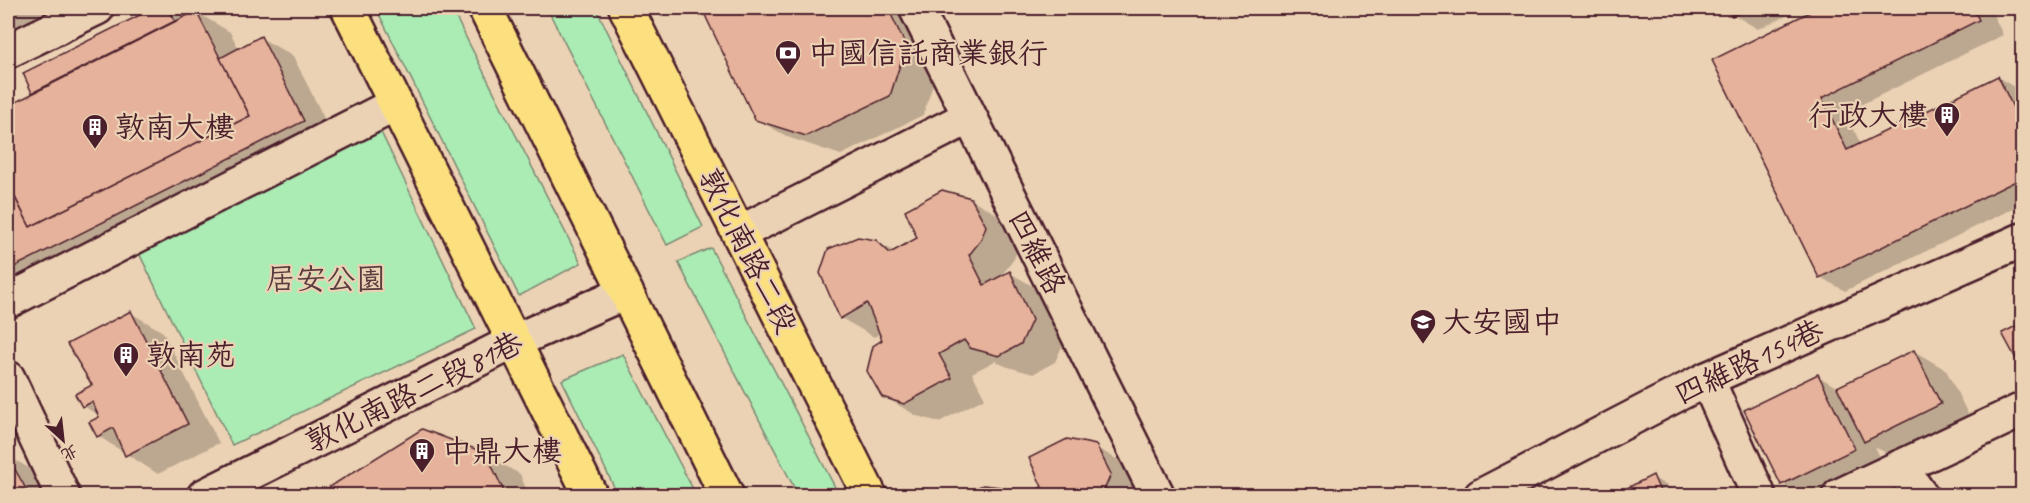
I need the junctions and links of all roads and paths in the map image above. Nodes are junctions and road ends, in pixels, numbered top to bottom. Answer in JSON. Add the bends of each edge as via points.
{"nodes":[{"id":1,"x":97,"y":8,"type":"edge"},
{"id":2,"x":348,"y":8,"type":"edge"},
{"id":3,"x":485,"y":8,"type":"edge"},
{"id":4,"x":626,"y":8,"type":"edge"},
{"id":5,"x":916,"y":8,"type":"edge"},
{"id":6,"x":8,"y":51,"type":"edge"},
{"id":7,"x":396,"y":104,"type":"junction"},
{"id":8,"x":969,"y":117,"type":"junction"},
{"id":9,"x":739,"y":233,"type":"junction"},
{"id":10,"x":2022,"y":240,"type":"edge"},
{"id":11,"x":626,"y":292,"type":"junction"},
{"id":12,"x":8,"y":301,"type":"edge"},
{"id":13,"x":515,"y":341,"type":"junction"},
{"id":14,"x":8,"y":378,"type":"edge"},
{"id":15,"x":1707,"y":379,"type":"junction"},
{"id":16,"x":2022,"y":410,"type":"edge"},
{"id":17,"x":1900,"y":467,"type":"junction"},
{"id":18,"x":63,"y":495,"type":"edge"},
{"id":19,"x":204,"y":495,"type":"edge"},
{"id":20,"x":591,"y":495,"type":"edge"},
{"id":21,"x":727,"y":495,"type":"edge"},
{"id":22,"x":870,"y":495,"type":"edge"},
{"id":23,"x":1158,"y":495,"type":"edge"},
{"id":24,"x":1481,"y":495,"type":"edge"},
{"id":25,"x":1759,"y":495,"type":"edge"},
{"id":26,"x":1839,"y":495,"type":"edge"},
{"id":27,"x":1921,"y":495,"type":"edge"}],
"edges":[{"from":1,"to":6,"type":"street"},
{"from":2,"to":7,"type":"main road"},
{"from":3,"to":11,"type":"main road"},
{"from":4,"to":9,"type":"main road","name":"敦化南路二段"},
{"from":5,"to":8,"type":"street","name":"四維路"},
{"from":7,"to":12,"type":"street"},
{"from":7,"to":13,"type":"main road"},
{"from":8,"to":9,"type":"street"},
{"from":8,"to":23,"type":"street","name":"四維路"},
{"from":9,"to":22,"type":"main road","name":"敦化南路二段"},
{"from":10,"to":15,"type":"street","name":"四維路154巷"},
{"from":11,"to":13,"type":"street","name":"敦化南路二段81巷"},
{"from":11,"to":21,"type":"main road"},
{"from":13,"to":19,"type":"street","name":"敦化南路二段81巷"},
{"from":13,"to":20,"type":"main road"},
{"from":14,"to":18,"type":"street"},
{"from":15,"to":24,"type":"street","name":"四維路154巷"},
{"from":15,"to":25,"type":"street"},
{"from":16,"to":17,"type":"street"},
{"from":17,"to":26,"type":"street"},
{"from":17,"to":27,"type":"street"}]}
